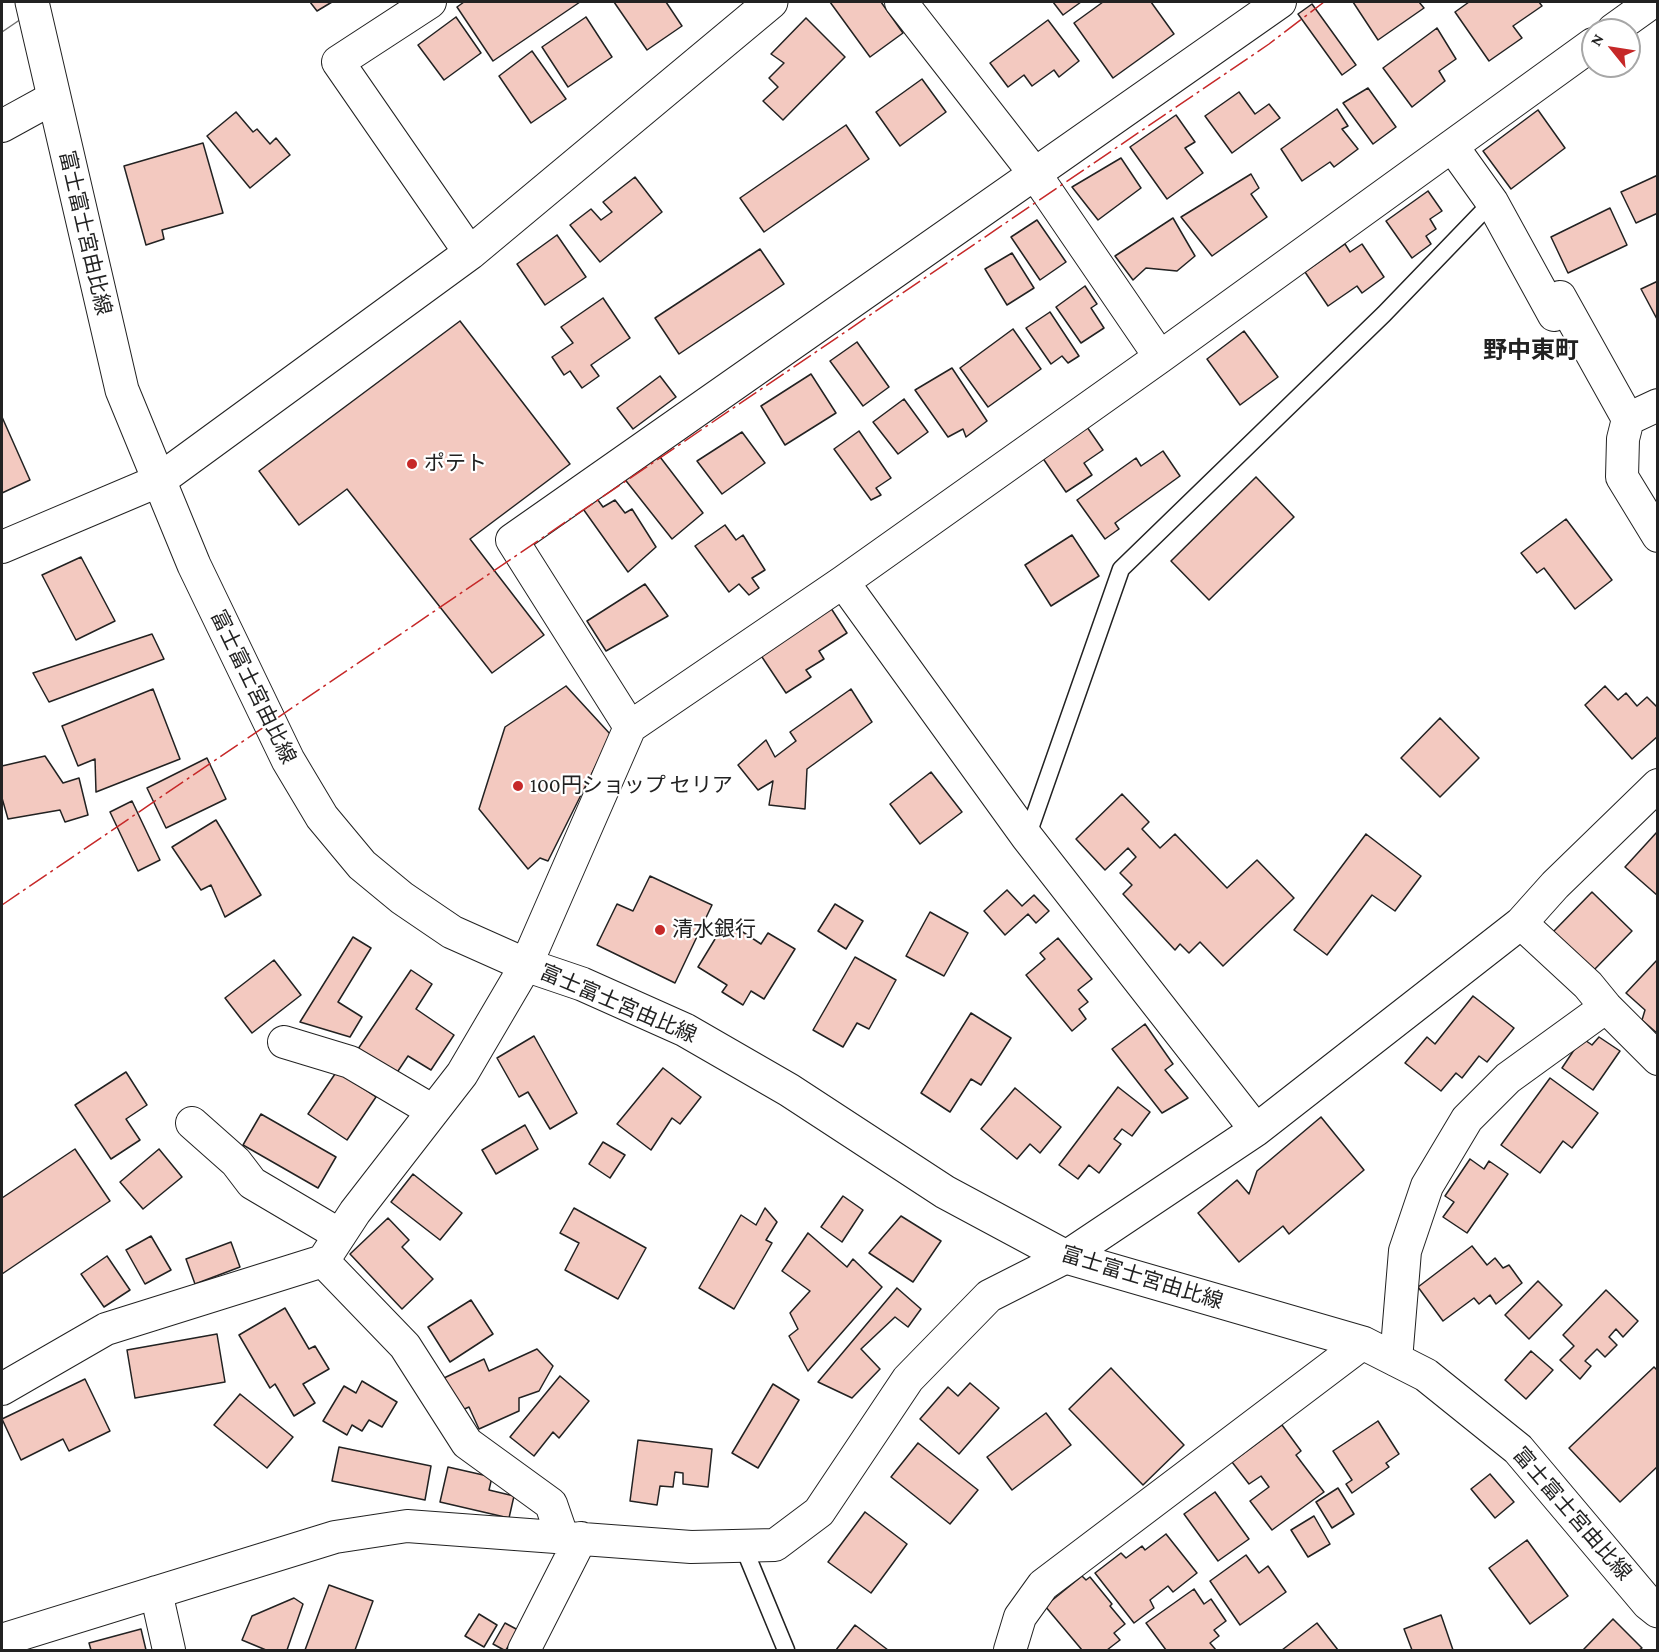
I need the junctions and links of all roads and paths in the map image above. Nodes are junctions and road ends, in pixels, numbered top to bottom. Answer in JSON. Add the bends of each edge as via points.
{"nodes":[{"id":1,"x":32,"y":2,"type":"edge"},
{"id":2,"x":430,"y":2,"type":"edge"},
{"id":3,"x":771,"y":2,"type":"edge"},
{"id":4,"x":901,"y":2,"type":"edge"},
{"id":5,"x":1280,"y":2,"type":"edge"},
{"id":6,"x":1652,"y":2,"type":"edge"},
{"id":7,"x":1630,"y":18,"type":"edge"},
{"id":8,"x":1581,"y":53,"type":"edge"},
{"id":9,"x":54,"y":98,"type":"junction"},
{"id":10,"x":2,"y":126,"type":"edge"},
{"id":11,"x":1452,"y":146,"type":"junction"},
{"id":12,"x":1035,"y":174,"type":"junction"},
{"id":13,"x":1492,"y":202,"type":"junction"},
{"id":14,"x":470,"y":253,"type":"junction"},
{"id":15,"x":1160,"y":357,"type":"junction"},
{"id":16,"x":1658,"y":405,"type":"edge"},
{"id":17,"x":1628,"y":419,"type":"junction"},
{"id":18,"x":158,"y":481,"type":"junction"},
{"id":19,"x":1658,"y":536,"type":"edge"},
{"id":20,"x":2,"y":547,"type":"edge"},
{"id":21,"x":843,"y":582,"type":"junction"},
{"id":22,"x":630,"y":727,"type":"junction"},
{"id":23,"x":1658,"y":784,"type":"edge"},
{"id":24,"x":1028,"y":837,"type":"junction"},
{"id":25,"x":1521,"y":923,"type":"junction"},
{"id":26,"x":526,"y":965,"type":"junction"},
{"id":27,"x":1606,"y":1007,"type":"junction"},
{"id":28,"x":284,"y":1042,"type":"dead end"},
{"id":29,"x":1658,"y":1059,"type":"edge"},
{"id":30,"x":433,"y":1111,"type":"junction"},
{"id":31,"x":192,"y":1123,"type":"dead end"},
{"id":32,"x":1256,"y":1130,"type":"junction"},
{"id":33,"x":340,"y":1235,"type":"junction"},
{"id":34,"x":1066,"y":1257,"type":"junction"},
{"id":35,"x":323,"y":1261,"type":"junction"},
{"id":36,"x":1363,"y":1343,"type":"junction"},
{"id":37,"x":1396,"y":1360,"type":"junction"},
{"id":38,"x":2,"y":1389,"type":"edge"},
{"id":39,"x":571,"y":1537,"type":"junction"},
{"id":40,"x":743,"y":1546,"type":"junction"},
{"id":41,"x":156,"y":1592,"type":"junction"},
{"id":42,"x":1658,"y":1611,"type":"edge"},
{"id":43,"x":2,"y":1640,"type":"edge"},
{"id":44,"x":169,"y":1650,"type":"edge"},
{"id":45,"x":524,"y":1650,"type":"edge"},
{"id":46,"x":786,"y":1650,"type":"edge"},
{"id":47,"x":1010,"y":1650,"type":"edge"}],
"edges":[{"from":1,"to":9,"type":"main road","name":"富士富士宮由比線"},
{"from":2,"to":14,"type":"street","via":[[338,62]]},
{"from":3,"to":14,"type":"main road"},
{"from":4,"to":12,"type":"street"},
{"from":5,"to":12,"type":"street"},
{"from":6,"to":7,"type":"street"},
{"from":8,"to":11,"type":"street"},
{"from":9,"to":10,"type":"street"},
{"from":9,"to":18,"type":"main road","name":"富士富士宮由比線","via":[[122,390]]},
{"from":11,"to":13,"type":"street"},
{"from":11,"to":15,"type":"street"},
{"from":12,"to":15,"type":"street"},
{"from":12,"to":22,"type":"street","via":[[512,540]]},
{"from":13,"to":17,"type":"street","via":[[1554,315],[1560,297]]},
{"from":13,"to":24,"type":"lane","via":[[1384,314],[1121,569]]},
{"from":14,"to":18,"type":"main road"},
{"from":15,"to":21,"type":"street"},
{"from":16,"to":17,"type":"street"},
{"from":17,"to":19,"type":"street","via":[[1622,477]]},
{"from":18,"to":20,"type":"street"},
{"from":18,"to":26,"type":"main road","name":"富士富士宮由比線","via":[[283,750],[322,817],[362,865],[402,898],[452,932]]},
{"from":21,"to":22,"type":"street"},
{"from":21,"to":24,"type":"street"},
{"from":22,"to":26,"type":"street"},
{"from":23,"to":25,"type":"street"},
{"from":24,"to":32,"type":"street"},
{"from":25,"to":27,"type":"street"},
{"from":25,"to":32,"type":"street"},
{"from":26,"to":30,"type":"street","via":[[462,1074]]},
{"from":26,"to":34,"type":"main road","name":"富士富士宮由比線","via":[[582,984],[685,1030],[789,1090],[945,1192]]},
{"from":27,"to":29,"type":"street"},
{"from":27,"to":37,"type":"street","via":[[1508,1078],[1467,1119],[1427,1186],[1405,1251]]},
{"from":28,"to":30,"type":"street","via":[[350,1062]]},
{"from":30,"to":33,"type":"street"},
{"from":31,"to":33,"type":"street","via":[[236,1162],[252,1183]]},
{"from":32,"to":34,"type":"street"},
{"from":33,"to":35,"type":"street"},
{"from":34,"to":36,"type":"main road","name":"富士富士宮由比線"},
{"from":34,"to":40,"type":"street","via":[[989,1296],[908,1379],[819,1512],[775,1545]]},
{"from":35,"to":38,"type":"street","via":[[105,1329]]},
{"from":35,"to":39,"type":"street","via":[[405,1346],[467,1443],[551,1504]]},
{"from":36,"to":37,"type":"main road","name":"富士富士宮由比線"},
{"from":36,"to":47,"type":"street","via":[[1043,1585],[1020,1617]]},
{"from":37,"to":42,"type":"main road","name":"富士富士宮由比線","via":[[1426,1375],[1518,1449]]},
{"from":39,"to":40,"type":"street","via":[[691,1547]]},
{"from":39,"to":41,"type":"street","via":[[407,1526],[335,1537]]},
{"from":39,"to":45,"type":"street"},
{"from":40,"to":46,"type":"lane"},
{"from":41,"to":43,"type":"street"},
{"from":41,"to":44,"type":"street"}]}
